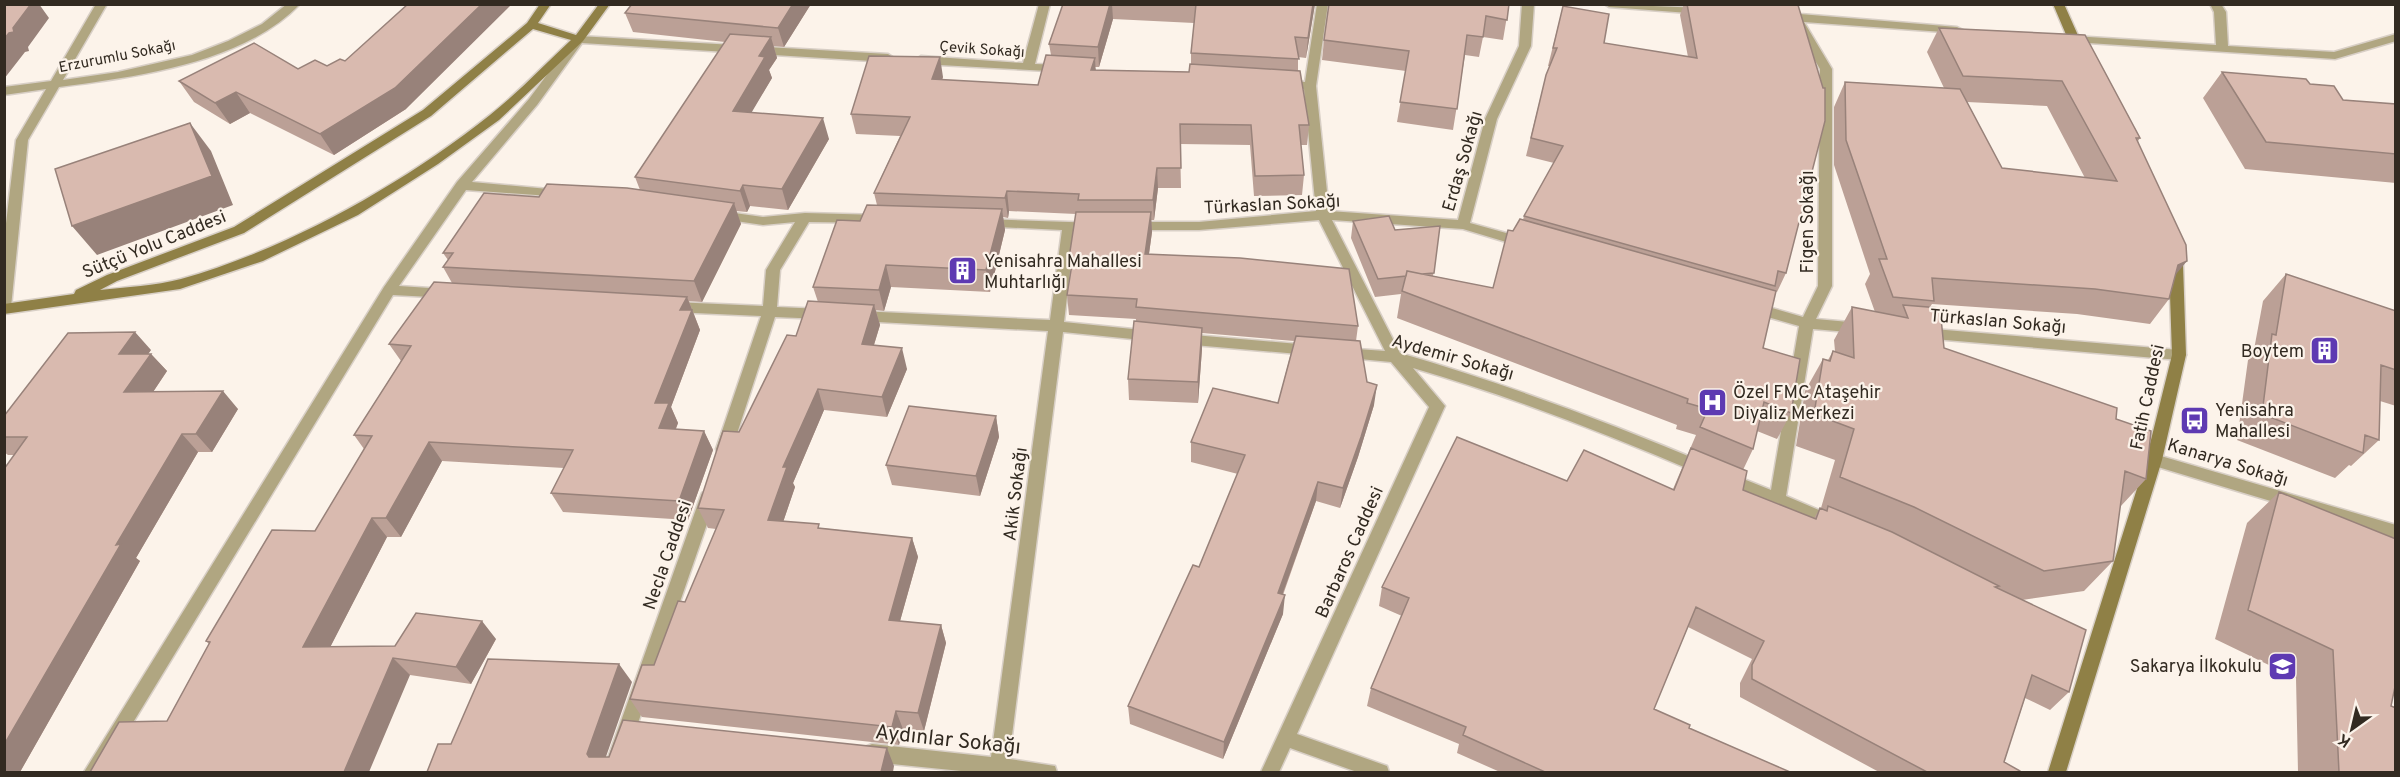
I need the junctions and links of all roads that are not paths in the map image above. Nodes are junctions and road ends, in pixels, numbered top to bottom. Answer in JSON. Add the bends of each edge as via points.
{"nodes":[{"id":1,"x":102,"y":4,"type":"edge"},
{"id":2,"x":295,"y":4,"type":"edge"},
{"id":3,"x":546,"y":4,"type":"edge"},
{"id":4,"x":604,"y":4,"type":"edge"},
{"id":5,"x":1045,"y":4,"type":"edge"},
{"id":6,"x":1323,"y":4,"type":"edge"},
{"id":7,"x":1528,"y":4,"type":"edge"},
{"id":8,"x":1609,"y":4,"type":"edge"},
{"id":9,"x":1788,"y":4,"type":"edge"},
{"id":10,"x":2058,"y":4,"type":"edge"},
{"id":11,"x":2215,"y":4,"type":"edge"},
{"id":12,"x":1714,"y":12,"type":"edge"},
{"id":13,"x":1773,"y":16,"type":"edge"},
{"id":14,"x":1796,"y":18,"type":"junction"},
{"id":15,"x":531,"y":25,"type":"junction"},
{"id":16,"x":1969,"y":31,"type":"edge"},
{"id":17,"x":2396,"y":37,"type":"edge"},
{"id":18,"x":579,"y":39,"type":"junction"},
{"id":19,"x":2068,"y":39,"type":"junction"},
{"id":20,"x":2223,"y":48,"type":"junction"},
{"id":21,"x":1028,"y":67,"type":"junction"},
{"id":22,"x":1075,"y":70,"type":"edge"},
{"id":23,"x":2089,"y":70,"type":"edge"},
{"id":24,"x":55,"y":84,"type":"junction"},
{"id":25,"x":1275,"y":84,"type":"edge"},
{"id":26,"x":1310,"y":86,"type":"junction"},
{"id":27,"x":4,"y":90,"type":"edge"},
{"id":28,"x":462,"y":185,"type":"junction"},
{"id":29,"x":574,"y":196,"type":"edge"},
{"id":30,"x":707,"y":213,"type":"edge"},
{"id":31,"x":1323,"y":215,"type":"junction"},
{"id":32,"x":805,"y":217,"type":"junction"},
{"id":33,"x":901,"y":220,"type":"edge"},
{"id":34,"x":973,"y":222,"type":"edge"},
{"id":35,"x":1463,"y":225,"type":"junction"},
{"id":36,"x":1069,"y":226,"type":"junction"},
{"id":37,"x":2168,"y":243,"type":"edge"},
{"id":38,"x":1543,"y":248,"type":"edge"},
{"id":39,"x":388,"y":290,"type":"junction"},
{"id":40,"x":460,"y":295,"type":"edge"},
{"id":41,"x":70,"y":300,"type":"junction"},
{"id":42,"x":1739,"y":304,"type":"edge"},
{"id":43,"x":663,"y":307,"type":"edge"},
{"id":44,"x":4,"y":308,"type":"edge"},
{"id":45,"x":770,"y":311,"type":"junction"},
{"id":46,"x":1807,"y":323,"type":"junction"},
{"id":47,"x":1056,"y":326,"type":"junction"},
{"id":48,"x":1876,"y":329,"type":"edge"},
{"id":49,"x":1911,"y":332,"type":"edge"},
{"id":50,"x":2180,"y":355,"type":"junction"},
{"id":51,"x":1395,"y":357,"type":"junction"},
{"id":52,"x":2154,"y":460,"type":"junction"},
{"id":53,"x":1777,"y":500,"type":"junction"},
{"id":54,"x":1853,"y":532,"type":"edge"},
{"id":55,"x":2396,"y":532,"type":"edge"},
{"id":56,"x":629,"y":726,"type":"junction"},
{"id":57,"x":652,"y":729,"type":"edge"},
{"id":58,"x":1285,"y":738,"type":"junction"},
{"id":59,"x":849,"y":751,"type":"edge"},
{"id":60,"x":999,"y":768,"type":"junction"},
{"id":61,"x":93,"y":772,"type":"edge"},
{"id":62,"x":612,"y":772,"type":"edge"},
{"id":63,"x":1048,"y":772,"type":"edge"},
{"id":64,"x":1270,"y":772,"type":"edge"},
{"id":65,"x":1380,"y":772,"type":"edge"},
{"id":66,"x":2056,"y":772,"type":"edge"}],
"edges":[{"from":1,"to":24,"type":"street"},
{"from":2,"to":24,"type":"street","name":"Erzurumlu Sokağı","via":[[241,40],[162,66]]},
{"from":3,"to":15,"type":"street","name":"Sütçü Yolu Caddesi"},
{"from":4,"to":18,"type":"street","name":"Sütçü Yolu Caddesi"},
{"from":5,"to":21,"type":"street"},
{"from":6,"to":26,"type":"street"},
{"from":7,"to":35,"type":"street","name":"Erdaş Sokağı","via":[[1525,45],[1491,119]]},
{"from":8,"to":12,"type":"street"},
{"from":9,"to":14,"type":"street","name":"Figen Sokağı"},
{"from":10,"to":19,"type":"street"},
{"from":11,"to":20,"type":"street","via":[[2220,12]]},
{"from":13,"to":14,"type":"street"},
{"from":14,"to":16,"type":"street"},
{"from":14,"to":46,"type":"street","name":"Figen Sokağı","via":[[1826,69],[1825,286]]},
{"from":15,"to":18,"type":"street"},
{"from":15,"to":41,"type":"street","name":"Sütçü Yolu Caddesi","via":[[427,113],[239,230],[112,278]]},
{"from":17,"to":20,"type":"street","via":[[2335,56]]},
{"from":18,"to":21,"type":"street","name":"Çevik Sokağı"},
{"from":18,"to":28,"type":"street","name":"Sütçü Yolu Caddesi","via":[[533,102]]},
{"from":18,"to":41,"type":"street","name":"Sütçü Yolu Caddesi","via":[[495,117],[353,212],[258,258],[180,284]]},
{"from":19,"to":20,"type":"street"},
{"from":19,"to":23,"type":"street"},
{"from":21,"to":22,"type":"street","name":"Çevik Sokağı"},
{"from":24,"to":27,"type":"street","name":"Erzurumlu Sokağı"},
{"from":24,"to":44,"type":"street","via":[[22,140]]},
{"from":25,"to":26,"type":"street"},
{"from":26,"to":31,"type":"street"},
{"from":28,"to":29,"type":"street"},
{"from":28,"to":39,"type":"street","name":"Sütçü Yolu Caddesi"},
{"from":30,"to":32,"type":"street","via":[[763,221]]},
{"from":31,"to":35,"type":"street","name":"Türkaslan Sokağı"},
{"from":31,"to":36,"type":"street","name":"Türkaslan Sokağı","via":[[1199,226]]},
{"from":31,"to":51,"type":"street"},
{"from":32,"to":33,"type":"street"},
{"from":32,"to":45,"type":"street","name":"Necla Caddesi","via":[[773,270]]},
{"from":34,"to":36,"type":"street","name":"Türkaslan Sokağı"},
{"from":35,"to":38,"type":"street","name":"Türkaslan Sokağı"},
{"from":36,"to":47,"type":"street","name":"Akik Sokağı"},
{"from":37,"to":50,"type":"street","name":"Fatih Caddesi","via":[[2176,264]]},
{"from":39,"to":40,"type":"street"},
{"from":39,"to":61,"type":"street","name":"Sütçü Yolu Caddesi"},
{"from":41,"to":44,"type":"street"},
{"from":42,"to":46,"type":"street"},
{"from":43,"to":45,"type":"street","name":"Aydemir Sokağı"},
{"from":45,"to":47,"type":"street","name":"Aydemir Sokağı"},
{"from":45,"to":56,"type":"street","name":"Necla Caddesi"},
{"from":46,"to":48,"type":"street"},
{"from":46,"to":53,"type":"street","name":"Figen Sokağı"},
{"from":47,"to":51,"type":"street","name":"Aydemir Sokağı"},
{"from":47,"to":60,"type":"street","name":"Akik Sokağı"},
{"from":49,"to":50,"type":"street","name":"Türkaslan Sokağı"},
{"from":50,"to":52,"type":"street","name":"Fatih Caddesi"},
{"from":51,"to":53,"type":"street","name":"Aydemir Sokağı","via":[[1467,378],[1615,431]]},
{"from":51,"to":58,"type":"street","name":"Barbaros Caddesi","via":[[1437,406]]},
{"from":52,"to":55,"type":"street","name":"Kanarya Sokağı"},
{"from":52,"to":66,"type":"street","name":"Fatih Caddesi","via":[[2090,648]]},
{"from":53,"to":54,"type":"street","name":"Aydemir Sokağı"},
{"from":56,"to":57,"type":"street"},
{"from":56,"to":62,"type":"street","name":"Necla Caddesi"},
{"from":58,"to":64,"type":"street","name":"Barbaros Caddesi"},
{"from":58,"to":65,"type":"street"},
{"from":59,"to":60,"type":"street","name":"Aydınlar Sokağı"},
{"from":60,"to":63,"type":"street","name":"Aydınlar Sokağı"}]}
